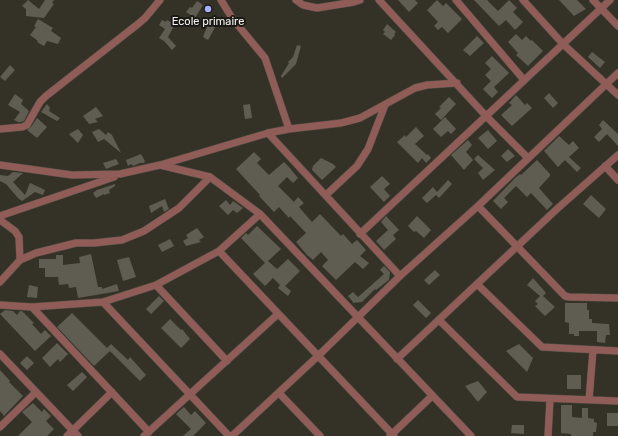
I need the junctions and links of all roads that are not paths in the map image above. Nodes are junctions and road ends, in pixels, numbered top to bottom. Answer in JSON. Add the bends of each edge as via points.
{"nodes":[{"id":1,"x":160,"y":0,"type":"edge"},
{"id":2,"x":221,"y":0,"type":"edge"},
{"id":3,"x":296,"y":0,"type":"edge"},
{"id":4,"x":360,"y":0,"type":"edge"},
{"id":5,"x":379,"y":0,"type":"edge"},
{"id":6,"x":456,"y":0,"type":"edge"},
{"id":7,"x":523,"y":0,"type":"edge"},
{"id":8,"x":593,"y":0,"type":"edge"},
{"id":9,"x":610,"y":0,"type":"edge"},
{"id":10,"x":601,"y":8,"type":"junction"},
{"id":11,"x":618,"y":26,"type":"edge"},
{"id":12,"x":563,"y":44,"type":"junction"},
{"id":13,"x":618,"y":74,"type":"edge"},
{"id":14,"x":524,"y":80,"type":"junction"},
{"id":15,"x":457,"y":83,"type":"junction"},
{"id":16,"x":606,"y":84,"type":"junction"},
{"id":17,"x":618,"y":95,"type":"edge"},
{"id":18,"x":385,"y":105,"type":"junction"},
{"id":19,"x":486,"y":116,"type":"junction"},
{"id":20,"x":0,"y":129,"type":"edge"},
{"id":21,"x":289,"y":129,"type":"junction"},
{"id":22,"x":268,"y":133,"type":"junction"},
{"id":23,"x":618,"y":155,"type":"edge"},
{"id":24,"x":528,"y":158,"type":"junction"},
{"id":25,"x":0,"y":165,"type":"edge"},
{"id":26,"x":160,"y":165,"type":"junction"},
{"id":27,"x":605,"y":166,"type":"junction"},
{"id":28,"x":120,"y":174,"type":"junction"},
{"id":29,"x":210,"y":177,"type":"junction"},
{"id":30,"x":618,"y":180,"type":"edge"},
{"id":31,"x":326,"y":195,"type":"junction"},
{"id":32,"x":478,"y":206,"type":"junction"},
{"id":33,"x":260,"y":214,"type":"junction"},
{"id":34,"x":0,"y":216,"type":"edge"},
{"id":35,"x":0,"y":220,"type":"edge"},
{"id":36,"x":360,"y":234,"type":"junction"},
{"id":37,"x":517,"y":247,"type":"junction"},
{"id":38,"x":218,"y":251,"type":"junction"},
{"id":39,"x":20,"y":260,"type":"junction"},
{"id":40,"x":400,"y":276,"type":"junction"},
{"id":41,"x":0,"y":282,"type":"edge"},
{"id":42,"x":477,"y":284,"type":"junction"},
{"id":43,"x":156,"y":285,"type":"junction"},
{"id":44,"x":618,"y":298,"type":"edge"},
{"id":45,"x":103,"y":302,"type":"junction"},
{"id":46,"x":0,"y":306,"type":"edge"},
{"id":47,"x":32,"y":307,"type":"junction"},
{"id":48,"x":278,"y":314,"type":"junction"},
{"id":49,"x":357,"y":317,"type":"junction"},
{"id":50,"x":439,"y":320,"type":"junction"},
{"id":51,"x":593,"y":350,"type":"junction"},
{"id":52,"x":618,"y":351,"type":"edge"},
{"id":53,"x":0,"y":355,"type":"edge"},
{"id":54,"x":318,"y":356,"type":"junction"},
{"id":55,"x":397,"y":359,"type":"junction"},
{"id":56,"x":227,"y":361,"type":"junction"},
{"id":57,"x":36,"y":392,"type":"junction"},
{"id":58,"x":112,"y":392,"type":"junction"},
{"id":59,"x":279,"y":393,"type":"junction"},
{"id":60,"x":189,"y":395,"type":"junction"},
{"id":61,"x":432,"y":396,"type":"junction"},
{"id":62,"x":550,"y":400,"type":"junction"},
{"id":63,"x":588,"y":400,"type":"junction"},
{"id":64,"x":618,"y":401,"type":"edge"},
{"id":65,"x":0,"y":427,"type":"edge"},
{"id":66,"x":75,"y":433,"type":"edge"},
{"id":67,"x":147,"y":434,"type":"edge"},
{"id":68,"x":392,"y":435,"type":"edge"},
{"id":69,"x":67,"y":436,"type":"edge"},
{"id":70,"x":229,"y":436,"type":"edge"},
{"id":71,"x":232,"y":436,"type":"edge"},
{"id":72,"x":318,"y":436,"type":"edge"},
{"id":73,"x":471,"y":436,"type":"edge"},
{"id":74,"x":548,"y":436,"type":"edge"}],
"edges":[{"from":1,"to":20,"type":"street","via":[[138,24],[46,96],[27,125]]},
{"from":2,"to":21,"type":"street","via":[[232,18],[265,58]]},
{"from":3,"to":4,"type":"street","via":[[303,5],[317,8]]},
{"from":5,"to":15,"type":"street"},
{"from":6,"to":14,"type":"street"},
{"from":7,"to":12,"type":"street"},
{"from":8,"to":10,"type":"street"},
{"from":9,"to":10,"type":"street"},
{"from":10,"to":11,"type":"street"},
{"from":10,"to":12,"type":"street"},
{"from":12,"to":14,"type":"street"},
{"from":12,"to":16,"type":"street"},
{"from":13,"to":16,"type":"street"},
{"from":14,"to":19,"type":"street"},
{"from":15,"to":18,"type":"street","via":[[415,88]]},
{"from":15,"to":19,"type":"street"},
{"from":16,"to":17,"type":"street"},
{"from":16,"to":24,"type":"street"},
{"from":18,"to":21,"type":"street","via":[[360,118]]},
{"from":18,"to":31,"type":"street","via":[[368,149],[357,166]]},
{"from":19,"to":24,"type":"street"},
{"from":19,"to":36,"type":"street"},
{"from":21,"to":22,"type":"street"},
{"from":22,"to":26,"type":"street"},
{"from":22,"to":31,"type":"street"},
{"from":23,"to":27,"type":"street"},
{"from":24,"to":32,"type":"street"},
{"from":25,"to":28,"type":"street","via":[[72,175]]},
{"from":26,"to":28,"type":"street"},
{"from":26,"to":29,"type":"street"},
{"from":27,"to":30,"type":"street"},
{"from":27,"to":37,"type":"street"},
{"from":28,"to":34,"type":"street"},
{"from":29,"to":33,"type":"street"},
{"from":29,"to":39,"type":"street","via":[[179,208],[144,231],[122,240],[76,243],[36,253]]},
{"from":31,"to":36,"type":"street"},
{"from":32,"to":37,"type":"street"},
{"from":32,"to":40,"type":"street"},
{"from":33,"to":38,"type":"street"},
{"from":33,"to":49,"type":"street"},
{"from":35,"to":39,"type":"street","via":[[19,236]]},
{"from":36,"to":40,"type":"street"},
{"from":37,"to":42,"type":"street"},
{"from":37,"to":44,"type":"street","via":[[566,296]]},
{"from":38,"to":43,"type":"street"},
{"from":38,"to":48,"type":"street"},
{"from":39,"to":41,"type":"street"},
{"from":40,"to":49,"type":"street"},
{"from":42,"to":50,"type":"street"},
{"from":42,"to":51,"type":"street","via":[[540,346]]},
{"from":43,"to":45,"type":"street"},
{"from":43,"to":56,"type":"street"},
{"from":45,"to":47,"type":"street"},
{"from":45,"to":60,"type":"street"},
{"from":46,"to":47,"type":"street"},
{"from":47,"to":58,"type":"street"},
{"from":48,"to":54,"type":"street"},
{"from":48,"to":56,"type":"street"},
{"from":49,"to":54,"type":"street"},
{"from":49,"to":55,"type":"street"},
{"from":50,"to":55,"type":"street"},
{"from":50,"to":62,"type":"street","via":[[515,396]]},
{"from":51,"to":52,"type":"street"},
{"from":51,"to":63,"type":"street"},
{"from":53,"to":57,"type":"street"},
{"from":54,"to":59,"type":"street"},
{"from":54,"to":68,"type":"street"},
{"from":55,"to":61,"type":"street"},
{"from":56,"to":60,"type":"street"},
{"from":57,"to":65,"type":"street"},
{"from":57,"to":66,"type":"street"},
{"from":58,"to":66,"type":"street"},
{"from":58,"to":67,"type":"street"},
{"from":59,"to":71,"type":"street"},
{"from":59,"to":72,"type":"street"},
{"from":60,"to":67,"type":"street"},
{"from":60,"to":70,"type":"street"},
{"from":61,"to":68,"type":"street"},
{"from":61,"to":73,"type":"street"},
{"from":62,"to":63,"type":"street"},
{"from":62,"to":74,"type":"street"},
{"from":63,"to":64,"type":"street"},
{"from":66,"to":69,"type":"street"}]}
